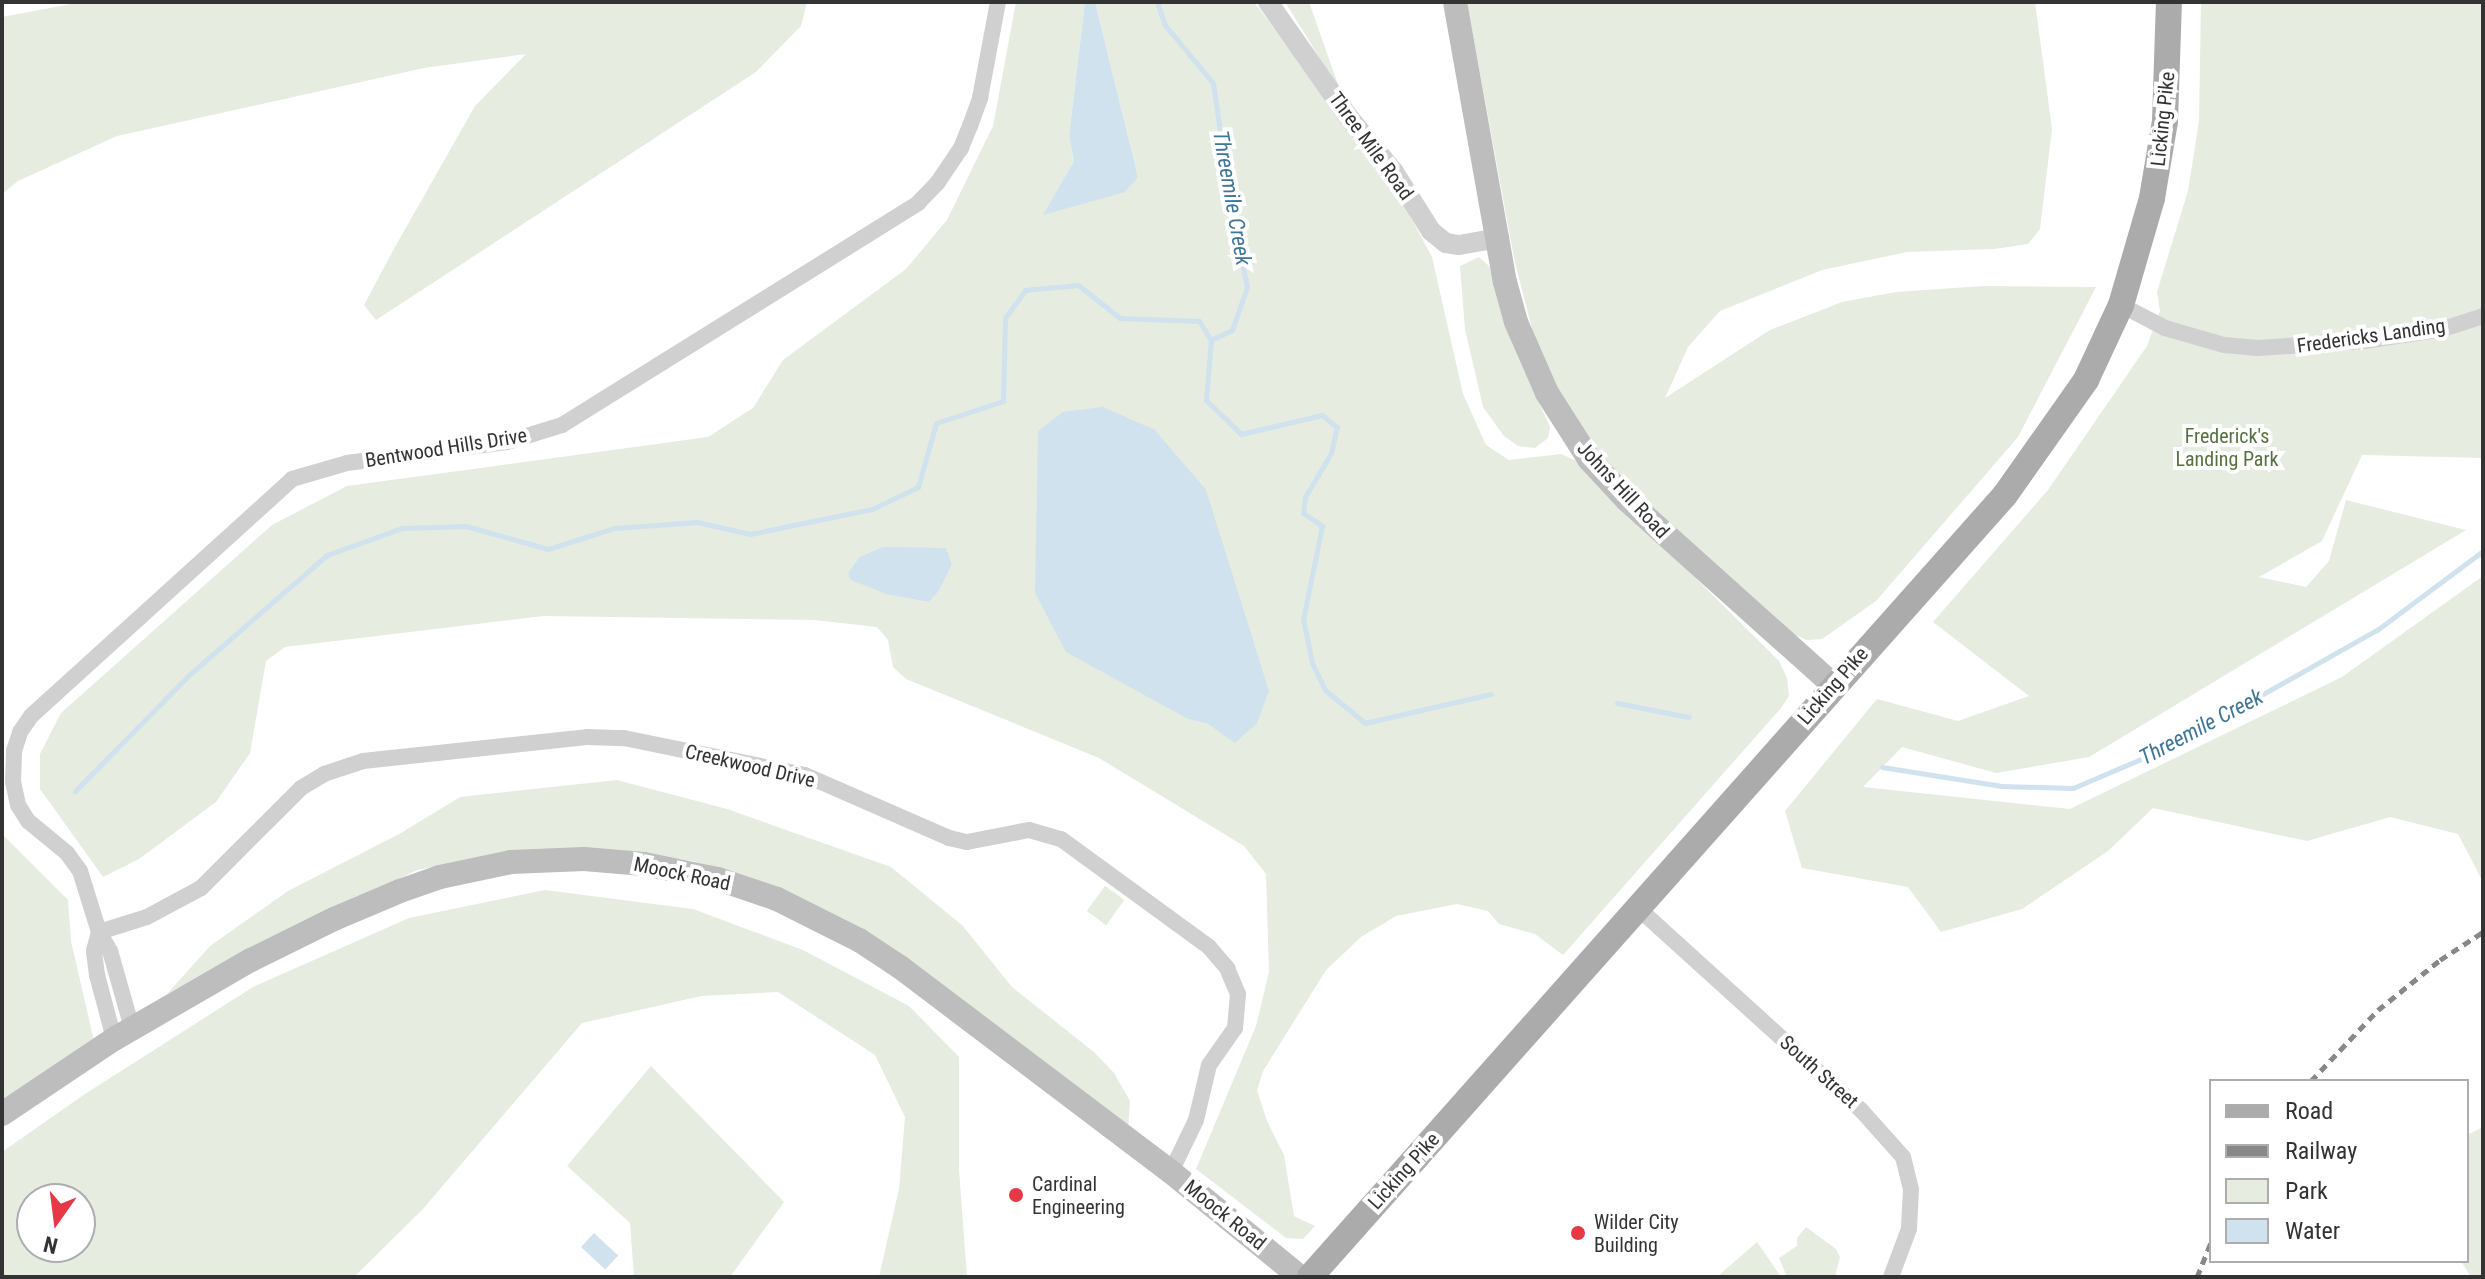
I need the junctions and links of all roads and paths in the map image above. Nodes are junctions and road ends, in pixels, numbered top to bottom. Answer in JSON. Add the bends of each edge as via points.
{"nodes":[{"id":1,"x":998,"y":2,"type":"edge"},
{"id":2,"x":1268,"y":2,"type":"edge"},
{"id":3,"x":1455,"y":2,"type":"edge"},
{"id":4,"x":2169,"y":2,"type":"edge"},
{"id":5,"x":1499,"y":238,"type":"junction"},
{"id":6,"x":2121,"y":305,"type":"junction"},
{"id":7,"x":2483,"y":316,"type":"edge"},
{"id":8,"x":1834,"y":686,"type":"junction"},
{"id":9,"x":7,"y":783,"type":"edge"},
{"id":10,"x":1638,"y":908,"type":"junction"},
{"id":11,"x":99,"y":932,"type":"junction"},
{"id":12,"x":123,"y":1034,"type":"junction"},
{"id":13,"x":2,"y":1114,"type":"edge"},
{"id":14,"x":1171,"y":1172,"type":"junction"},
{"id":15,"x":1300,"y":1277,"type":"edge"},
{"id":16,"x":1310,"y":1277,"type":"edge"},
{"id":17,"x":1891,"y":1277,"type":"edge"}],
"edges":[{"from":1,"to":9,"type":"street","name":"Bentwood Hills Drive","via":[[980,98],[966,137],[918,203],[562,425],[507,442],[347,463],[292,479],[31,716],[20,732]]},
{"from":2,"to":5,"type":"street","name":"Three Mile Road","via":[[1394,172],[1431,231],[1446,243],[1459,245]]},
{"from":3,"to":5,"type":"main road","name":"Johns Hill Road"},
{"from":4,"to":6,"type":"main road","name":"Licking Pike","via":[[2162,150]]},
{"from":5,"to":8,"type":"main road","name":"Johns Hill Road","via":[[1505,282],[1525,345],[1560,416],[1589,459],[1675,546]]},
{"from":6,"to":7,"type":"street","name":"Fredericks Landing","via":[[2165,328],[2224,345],[2258,348],[2364,341],[2443,329]]},
{"from":6,"to":8,"type":"main road","name":"Licking Pike","via":[[2086,380],[2005,495]]},
{"from":8,"to":10,"type":"main road","name":"Licking Pike"},
{"from":9,"to":11,"type":"street","name":"Bentwood Hills Drive","via":[[28,821],[80,871]]},
{"from":10,"to":16,"type":"main road","name":"Licking Pike"},
{"from":10,"to":17,"type":"street","name":"South Street","via":[[1861,1110],[1903,1157],[1911,1189],[1909,1229]]},
{"from":11,"to":12,"type":"street","name":"Bentwood Hills Drive","via":[[110,951]]},
{"from":11,"to":14,"type":"street","name":"Creekwood Drive","via":[[147,917],[201,888],[301,788],[363,761],[587,737],[624,738],[805,775],[949,838],[977,841],[1029,830],[1061,839],[1209,947],[1227,968],[1238,994],[1235,1028],[1209,1065],[1196,1120]]},
{"from":12,"to":13,"type":"main road","name":"Moock Road"},
{"from":12,"to":14,"type":"main road","name":"Moock Road","via":[[334,919],[440,877],[511,862],[584,859],[678,869],[777,899],[859,940]]},
{"from":14,"to":15,"type":"main road","name":"Moock Road"}]}
